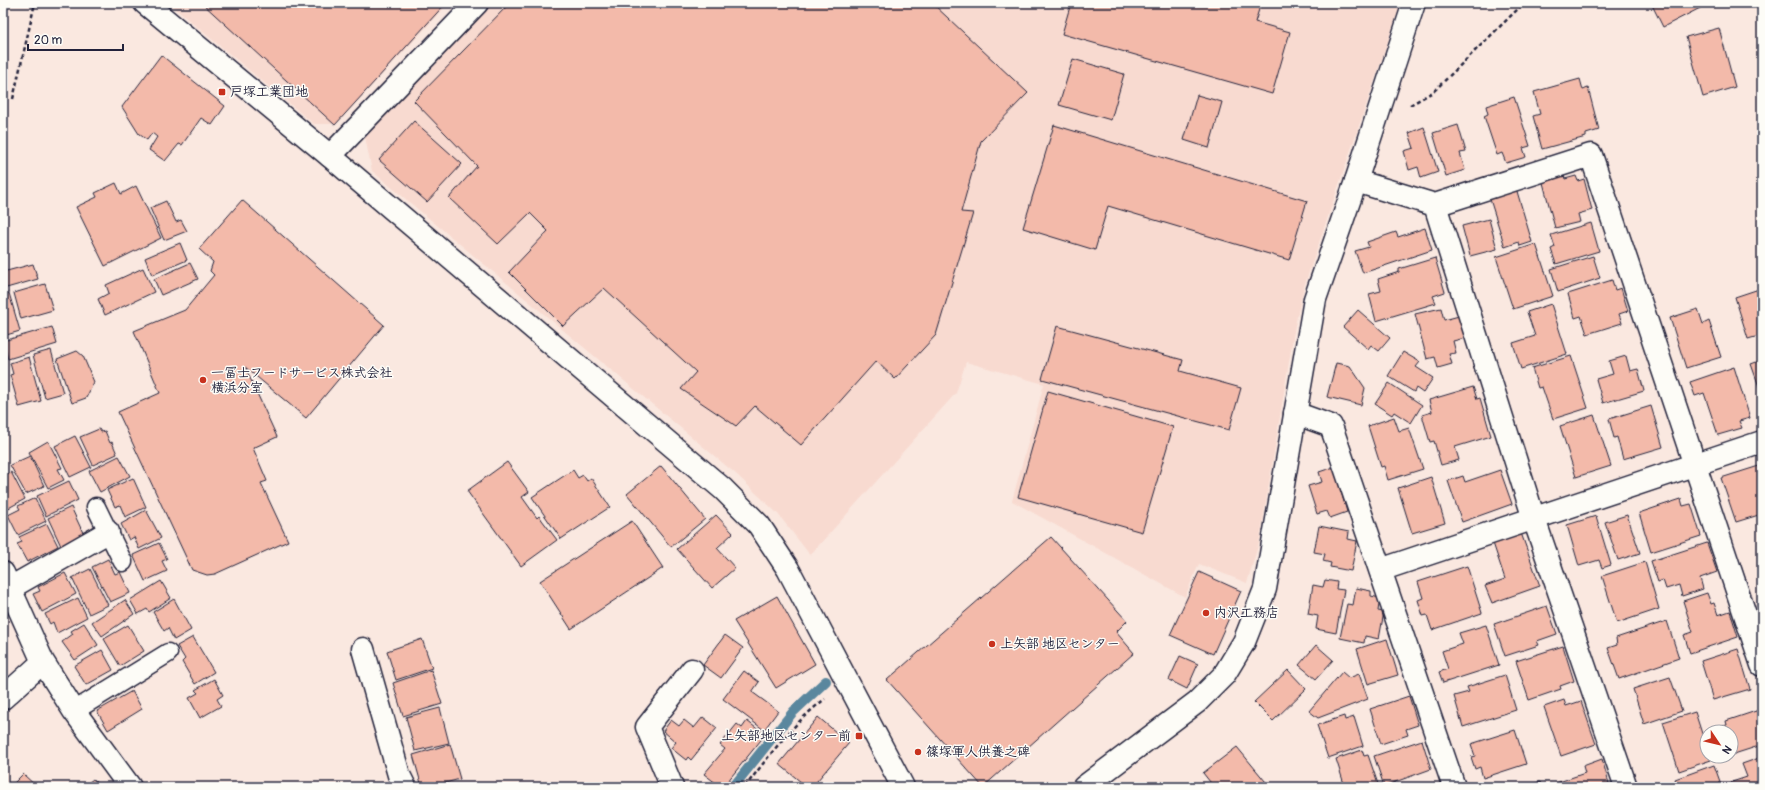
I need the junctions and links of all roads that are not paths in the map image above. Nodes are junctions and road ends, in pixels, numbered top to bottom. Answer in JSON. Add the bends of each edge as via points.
{"nodes":[{"id":1,"x":145,"y":3,"type":"edge"},
{"id":2,"x":477,"y":3,"type":"edge"},
{"id":3,"x":1414,"y":3,"type":"edge"},
{"id":4,"x":330,"y":156,"type":"junction"},
{"id":5,"x":1356,"y":181,"type":"junction"},
{"id":6,"x":1435,"y":205,"type":"junction"},
{"id":7,"x":1295,"y":413,"type":"junction"},
{"id":8,"x":1762,"y":442,"type":"edge"},
{"id":9,"x":1694,"y":466,"type":"junction"},
{"id":10,"x":96,"y":507,"type":"dead end"},
{"id":11,"x":1534,"y":519,"type":"junction"},
{"id":12,"x":108,"y":532,"type":"junction"},
{"id":13,"x":123,"y":562,"type":"dead end"},
{"id":14,"x":1380,"y":570,"type":"junction"},
{"id":15,"x":7,"y":580,"type":"edge"},
{"id":16,"x":363,"y":649,"type":"dead end"},
{"id":17,"x":168,"y":653,"type":"dead end"},
{"id":18,"x":43,"y":662,"type":"junction"},
{"id":19,"x":1762,"y":665,"type":"edge"},
{"id":20,"x":692,"y":670,"type":"dead end"},
{"id":21,"x":3,"y":698,"type":"edge"},
{"id":22,"x":74,"y":711,"type":"junction"},
{"id":23,"x":130,"y":787,"type":"edge"},
{"id":24,"x":405,"y":787,"type":"edge"},
{"id":25,"x":672,"y":787,"type":"edge"},
{"id":26,"x":903,"y":787,"type":"edge"},
{"id":27,"x":1084,"y":787,"type":"edge"},
{"id":28,"x":1454,"y":787,"type":"edge"},
{"id":29,"x":1626,"y":787,"type":"edge"}],
"edges":[{"from":1,"to":4,"type":"street"},
{"from":2,"to":4,"type":"street"},
{"from":3,"to":5,"type":"street"},
{"from":4,"to":26,"type":"street","via":[[716,484],[759,525],[788,569]]},
{"from":5,"to":6,"type":"street"},
{"from":5,"to":7,"type":"street","via":[[1315,299]]},
{"from":6,"to":9,"type":"street","via":[[1591,155]]},
{"from":6,"to":11,"type":"street"},
{"from":7,"to":14,"type":"street","via":[[1331,426]]},
{"from":7,"to":27,"type":"street","via":[[1265,589],[1244,642],[1224,675],[1197,702]]},
{"from":8,"to":9,"type":"street"},
{"from":9,"to":11,"type":"street"},
{"from":9,"to":19,"type":"street"},
{"from":10,"to":12,"type":"lane"},
{"from":11,"to":14,"type":"street"},
{"from":11,"to":29,"type":"street"},
{"from":12,"to":13,"type":"lane"},
{"from":12,"to":15,"type":"street"},
{"from":14,"to":28,"type":"street"},
{"from":15,"to":18,"type":"street"},
{"from":16,"to":24,"type":"street","via":[[399,775]]},
{"from":17,"to":22,"type":"lane"},
{"from":18,"to":21,"type":"street"},
{"from":18,"to":22,"type":"street"},
{"from":20,"to":25,"type":"street","via":[[647,727]]},
{"from":22,"to":23,"type":"street"}]}
